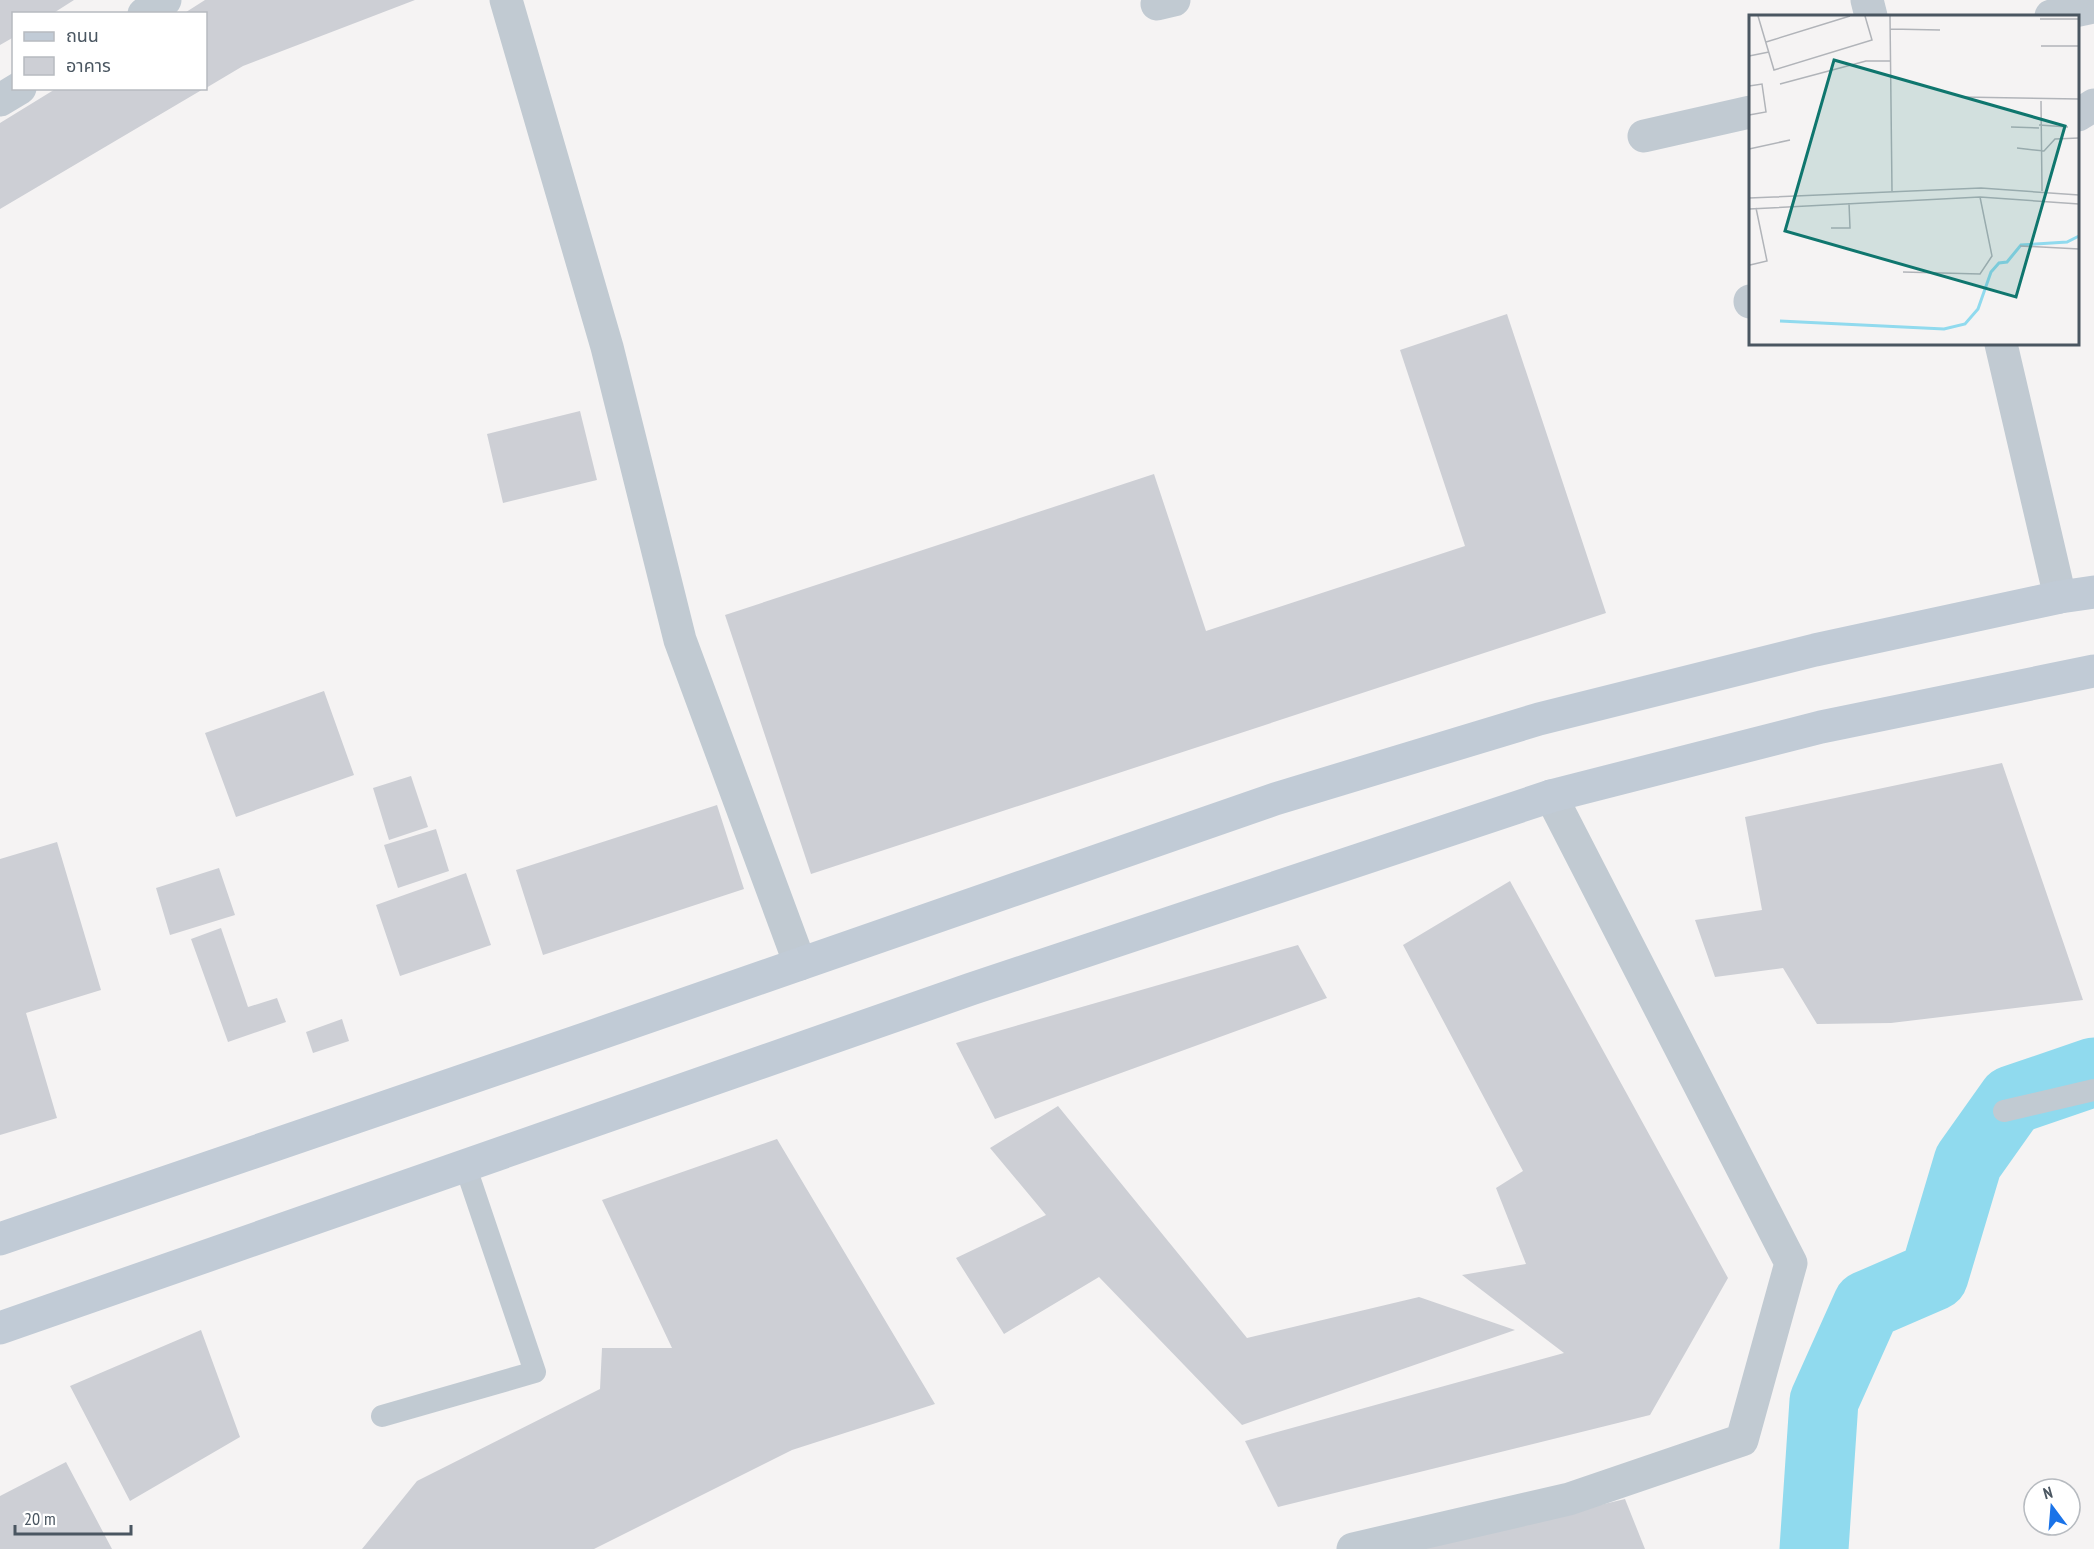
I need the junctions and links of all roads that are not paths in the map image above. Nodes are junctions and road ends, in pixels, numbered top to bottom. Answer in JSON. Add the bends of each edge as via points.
{"nodes":[{"id":1,"x":165,"y":0,"type":"edge"},
{"id":2,"x":506,"y":0,"type":"edge"},
{"id":3,"x":1867,"y":0,"type":"edge"},
{"id":4,"x":2094,"y":7,"type":"edge"},
{"id":5,"x":147,"y":12,"type":"edge"},
{"id":6,"x":1871,"y":15,"type":"edge"},
{"id":7,"x":2056,"y":15,"type":"edge"},
{"id":8,"x":17,"y":90,"type":"edge"},
{"id":9,"x":0,"y":100,"type":"edge"},
{"id":10,"x":2094,"y":105,"type":"edge"},
{"id":11,"x":1749,"y":112,"type":"edge"},
{"id":12,"x":2079,"y":113,"type":"edge"},
{"id":13,"x":1644,"y":136,"type":"dead end"},
{"id":14,"x":2001,"y":345,"type":"edge"},
{"id":15,"x":2094,"y":592,"type":"edge"},
{"id":16,"x":2060,"y":597,"type":"junction"},
{"id":17,"x":2094,"y":671,"type":"edge"},
{"id":18,"x":1551,"y":796,"type":"junction"},
{"id":19,"x":800,"y":964,"type":"junction"},
{"id":20,"x":2094,"y":1090,"type":"edge"},
{"id":21,"x":2004,"y":1111,"type":"dead end"},
{"id":22,"x":465,"y":1165,"type":"junction"},
{"id":23,"x":0,"y":1239,"type":"edge"},
{"id":24,"x":0,"y":1328,"type":"edge"},
{"id":25,"x":381,"y":1416,"type":"dead end"},
{"id":26,"x":1353,"y":1549,"type":"edge"}],
"edges":[{"from":1,"to":5,"type":"street"},
{"from":2,"to":19,"type":"street","via":[[607,347],[680,640]]},
{"from":3,"to":6,"type":"street"},
{"from":4,"to":7,"type":"street"},
{"from":8,"to":9,"type":"street"},
{"from":10,"to":12,"type":"street"},
{"from":11,"to":13,"type":"street"},
{"from":14,"to":16,"type":"street"},
{"from":15,"to":16,"type":"main road"},
{"from":16,"to":19,"type":"main road","via":[[1815,650],[1539,719],[1275,799]]},
{"from":17,"to":18,"type":"main road","via":[[1821,727]]},
{"from":18,"to":22,"type":"main road","via":[[970,989]]},
{"from":18,"to":26,"type":"street","via":[[1791,1263],[1742,1440],[1569,1499]]},
{"from":19,"to":23,"type":"main road"},
{"from":20,"to":21,"type":"lane"},
{"from":22,"to":24,"type":"main road"},
{"from":22,"to":25,"type":"lane","via":[[535,1372]]}]}
